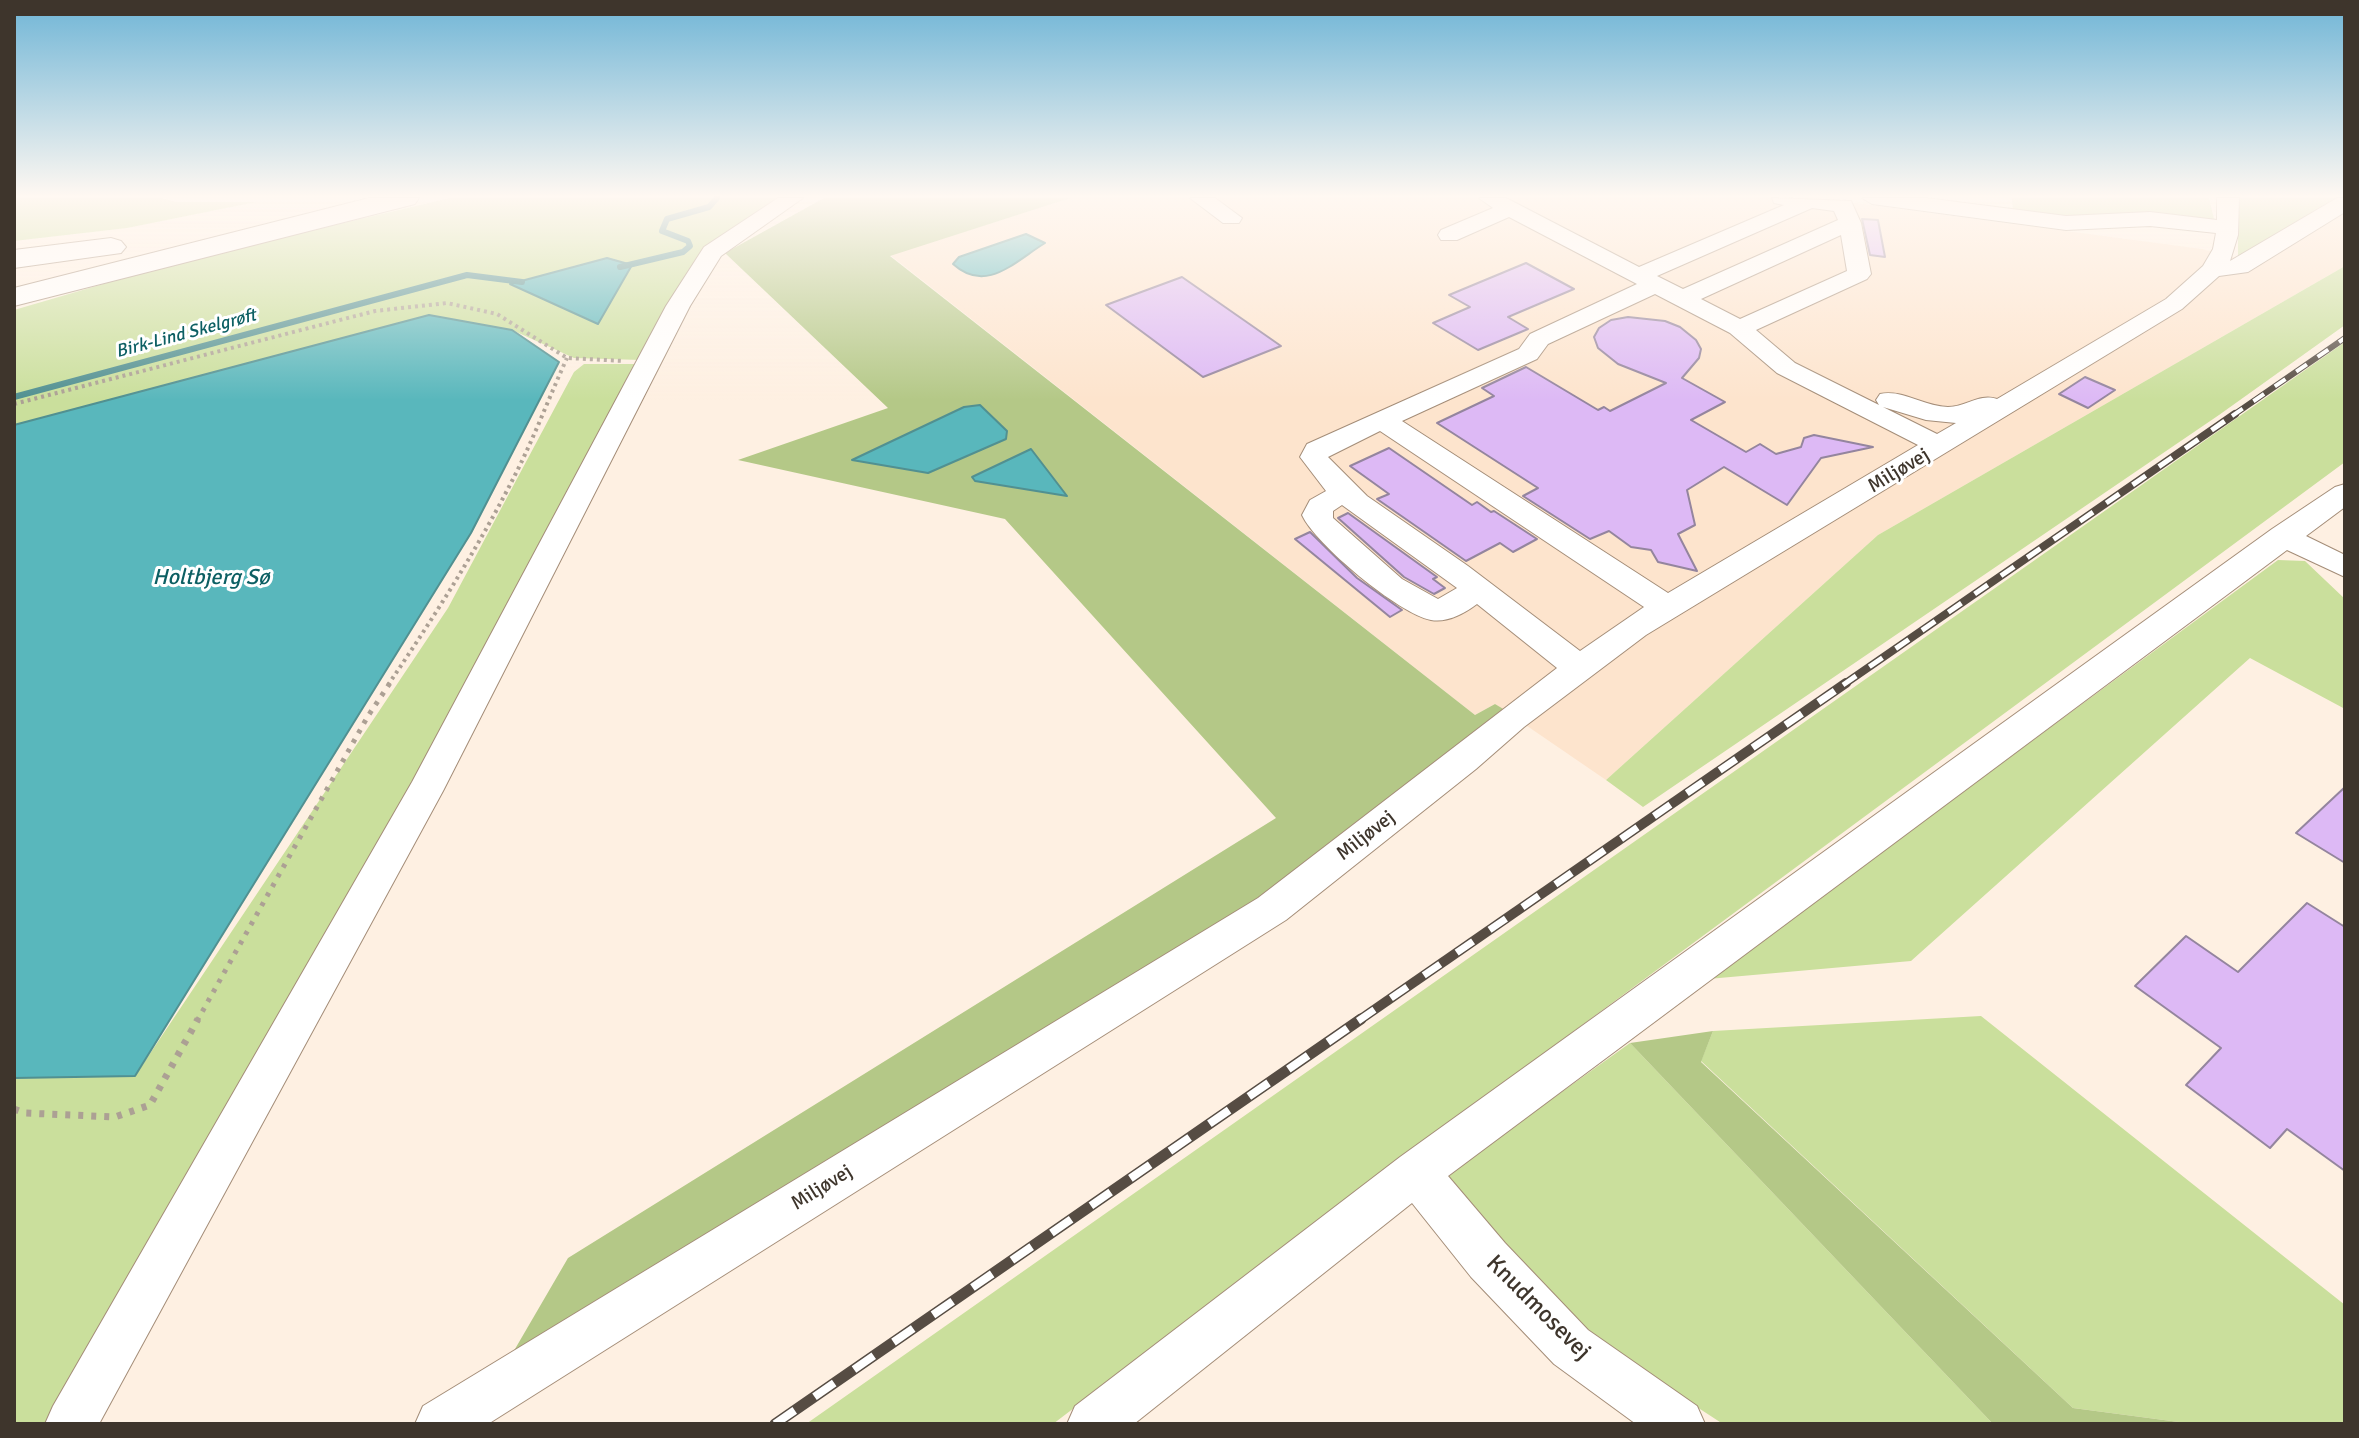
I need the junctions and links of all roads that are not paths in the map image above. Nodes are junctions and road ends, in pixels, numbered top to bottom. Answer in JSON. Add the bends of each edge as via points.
{"nodes":[{"id":1,"x":132,"y":265,"type":"edge"},
{"id":2,"x":704,"y":265,"type":"edge"},
{"id":3,"x":1619,"y":265,"type":"edge"},
{"id":4,"x":1679,"y":265,"type":"edge"},
{"id":5,"x":1756,"y":265,"type":"edge"},
{"id":6,"x":1857,"y":265,"type":"edge"},
{"id":7,"x":2209,"y":265,"type":"edge"},
{"id":8,"x":1648,"y":280,"type":"junction"},
{"id":9,"x":14,"y":297,"type":"edge"},
{"id":10,"x":1683,"y":298,"type":"junction"},
{"id":11,"x":1739,"y":328,"type":"junction"},
{"id":12,"x":2080,"y":362,"type":"junction"},
{"id":13,"x":1872,"y":394,"type":"junction"},
{"id":14,"x":1383,"y":421,"type":"junction"},
{"id":15,"x":1948,"y":442,"type":"junction"},
{"id":16,"x":1345,"y":492,"type":"junction"},
{"id":17,"x":2345,"y":493,"type":"edge"},
{"id":18,"x":2282,"y":536,"type":"junction"},
{"id":19,"x":2345,"y":567,"type":"edge"},
{"id":20,"x":1477,"y":589,"type":"junction"},
{"id":21,"x":1669,"y":609,"type":"junction"},
{"id":22,"x":1580,"y":668,"type":"junction"},
{"id":23,"x":1416,"y":1172,"type":"junction"},
{"id":24,"x":71,"y":1424,"type":"edge"},
{"id":25,"x":441,"y":1424,"type":"edge"},
{"id":26,"x":1093,"y":1424,"type":"edge"},
{"id":27,"x":1679,"y":1424,"type":"edge"}],
"edges":[{"from":1,"to":9,"type":"highway"},
{"from":2,"to":24,"type":"street","via":[[425,791]]},
{"from":3,"to":8,"type":"street"},
{"from":4,"to":8,"type":"street"},
{"from":5,"to":10,"type":"street"},
{"from":6,"to":11,"type":"street","via":[[1859,274]]},
{"from":7,"to":12,"type":"street","name":"Miljøvej","via":[[2174,304]]},
{"from":8,"to":10,"type":"street"},
{"from":8,"to":14,"type":"street","via":[[1539,339],[1528,354]]},
{"from":10,"to":11,"type":"street"},
{"from":11,"to":13,"type":"street"},
{"from":11,"to":15,"type":"street","via":[[1786,368]]},
{"from":12,"to":13,"type":"street","via":[[2047,367],[1977,410],[1950,418]]},
{"from":12,"to":15,"type":"street","name":"Miljøvej"},
{"from":13,"to":15,"type":"street"},
{"from":14,"to":16,"type":"street","via":[[1317,450],[1320,471]]},
{"from":14,"to":21,"type":"street"},
{"from":15,"to":21,"type":"street","name":"Miljøvej"},
{"from":16,"to":20,"type":"street"},
{"from":16,"to":20,"type":"street","via":[[1320,506],[1320,522],[1411,601],[1439,610]]},
{"from":17,"to":18,"type":"street"},
{"from":18,"to":19,"type":"street"},
{"from":18,"to":23,"type":"street"},
{"from":20,"to":22,"type":"street"},
{"from":21,"to":22,"type":"street","name":"Miljøvej"},
{"from":22,"to":25,"type":"street","name":"Miljøvej","via":[[1272,909]]},
{"from":23,"to":26,"type":"street"},
{"from":23,"to":27,"type":"street","name":"Knudmosevej","via":[[1488,1260],[1571,1347]]}]}
